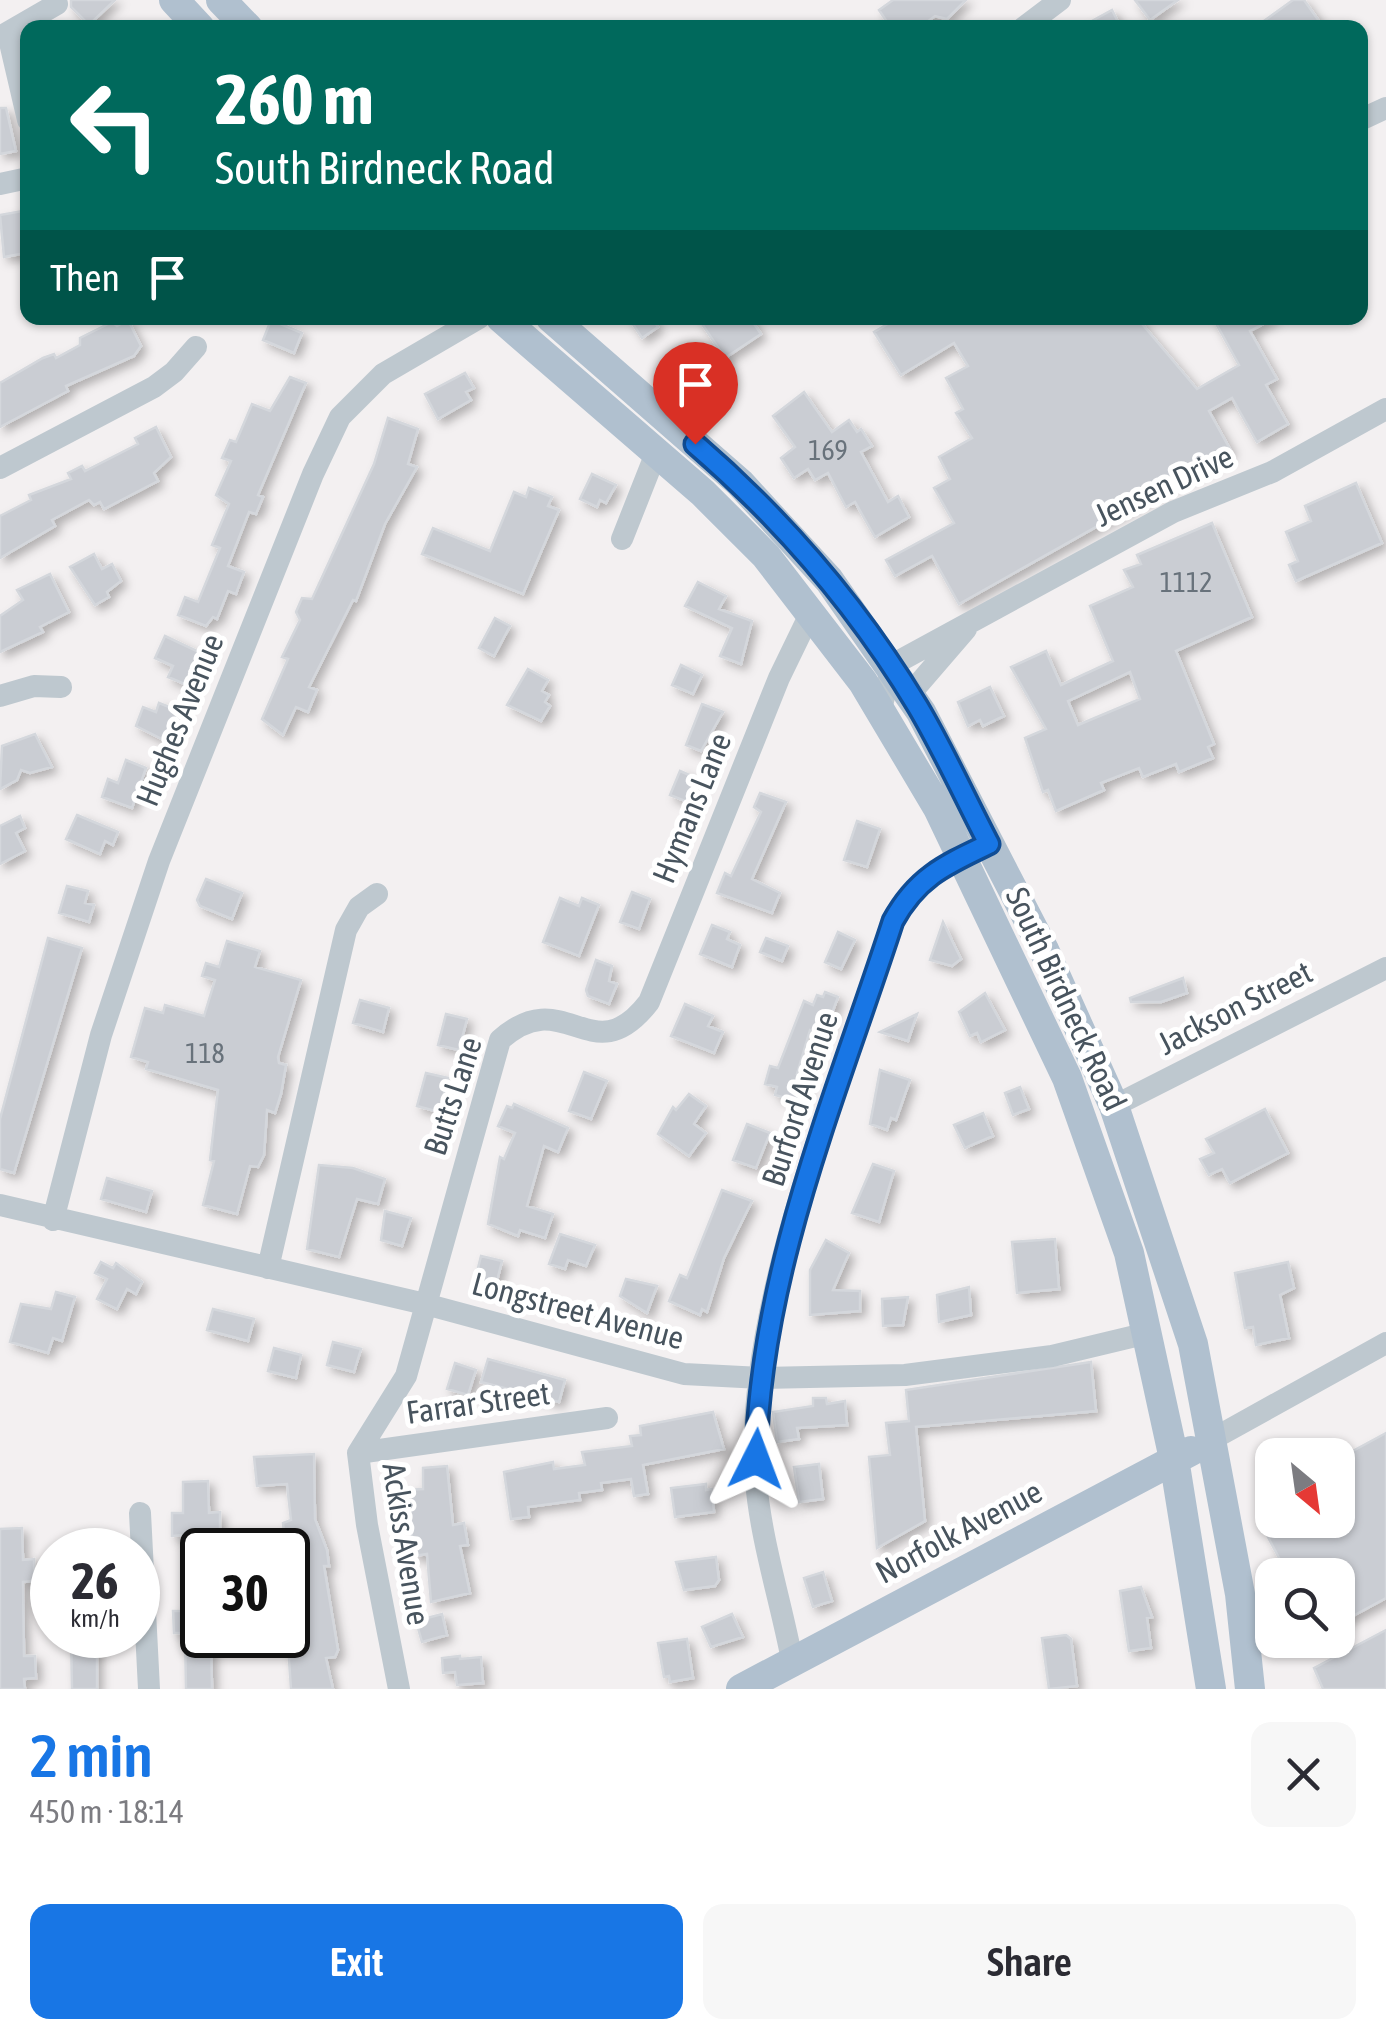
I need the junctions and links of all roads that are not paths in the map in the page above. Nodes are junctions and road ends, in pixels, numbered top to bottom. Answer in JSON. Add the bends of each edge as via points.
{"nodes":[{"id":1,"x":174,"y":0,"type":"edge"},
{"id":2,"x":222,"y":0,"type":"edge"},
{"id":3,"x":1060,"y":0,"type":"edge"},
{"id":4,"x":56,"y":4,"type":"dead end"},
{"id":5,"x":30,"y":20,"type":"edge"},
{"id":6,"x":193,"y":20,"type":"edge"},
{"id":7,"x":241,"y":20,"type":"edge"},
{"id":8,"x":1033,"y":20,"type":"edge"},
{"id":9,"x":4,"y":36,"type":"edge"},
{"id":10,"x":20,"y":92,"type":"edge"},
{"id":11,"x":466,"y":325,"type":"edge"},
{"id":12,"x":509,"y":325,"type":"edge"},
{"id":13,"x":559,"y":325,"type":"edge"},
{"id":14,"x":196,"y":346,"type":"dead end"},
{"id":15,"x":1386,"y":409,"type":"edge"},
{"id":16,"x":656,"y":453,"type":"junction"},
{"id":17,"x":0,"y":468,"type":"edge"},
{"id":18,"x":622,"y":538,"type":"dead end"},
{"id":19,"x":812,"y":612,"type":"junction"},
{"id":20,"x":970,"y":622,"type":"junction"},
{"id":21,"x":892,"y":665,"type":"junction"},
{"id":22,"x":62,"y":687,"type":"dead end"},
{"id":23,"x":910,"y":694,"type":"junction"},
{"id":24,"x":0,"y":696,"type":"edge"},
{"id":25,"x":881,"y":709,"type":"junction"},
{"id":26,"x":989,"y":844,"type":"junction"},
{"id":27,"x":961,"y":857,"type":"junction"},
{"id":28,"x":376,"y":894,"type":"dead end"},
{"id":29,"x":1386,"y":968,"type":"edge"},
{"id":30,"x":630,"y":1026,"type":"joint"},
{"id":31,"x":1114,"y":1106,"type":"junction"},
{"id":32,"x":0,"y":1206,"type":"edge"},
{"id":33,"x":53,"y":1220,"type":"junction"},
{"id":34,"x":268,"y":1268,"type":"junction"},
{"id":35,"x":426,"y":1304,"type":"junction"},
{"id":36,"x":1148,"y":1333,"type":"junction"},
{"id":37,"x":1386,"y":1343,"type":"edge"},
{"id":38,"x":761,"y":1378,"type":"junction"},
{"id":39,"x":606,"y":1418,"type":"dead end"},
{"id":40,"x":1211,"y":1440,"type":"junction"},
{"id":41,"x":358,"y":1452,"type":"junction"},
{"id":42,"x":1174,"y":1459,"type":"junction"},
{"id":43,"x":140,"y":1513,"type":"dead end"},
{"id":44,"x":792,"y":1660,"type":"junction"},
{"id":45,"x":149,"y":1689,"type":"edge"},
{"id":46,"x":399,"y":1689,"type":"edge"},
{"id":47,"x":741,"y":1689,"type":"edge"},
{"id":48,"x":1211,"y":1689,"type":"edge"},
{"id":49,"x":1250,"y":1689,"type":"edge"}],
"edges":[{"from":1,"to":6,"type":"main road"},
{"from":2,"to":7,"type":"main road"},
{"from":3,"to":8,"type":"street"},
{"from":4,"to":5,"type":"street"},
{"from":9,"to":10,"type":"street"},
{"from":11,"to":33,"type":"street","name":"Hughes Avenue","via":[[370,385],[340,417],[312,474],[159,861],[102,1035]]},
{"from":12,"to":16,"type":"main road","name":"South Birdneck Road"},
{"from":13,"to":21,"type":"main road","name":"South Birdneck Road","via":[[765,508]]},
{"from":14,"to":17,"type":"street","via":[[154,387]]},
{"from":15,"to":20,"type":"street","name":"Jensen Drive","via":[[1272,472],[1173,512]]},
{"from":16,"to":18,"type":"street"},
{"from":16,"to":19,"type":"main road","name":"South Birdneck Road","via":[[766,556]]},
{"from":19,"to":25,"type":"main road","name":"South Birdneck Road"},
{"from":19,"to":30,"type":"street","name":"Hymans Lane","via":[[649,1002]]},
{"from":20,"to":21,"type":"street","name":"Jensen Drive"},
{"from":20,"to":23,"type":"street","name":"Jensen Drive"},
{"from":21,"to":23,"type":"main road","name":"South Birdneck Road"},
{"from":21,"to":25,"type":"street"},
{"from":22,"to":24,"type":"street","via":[[34,686]]},
{"from":23,"to":26,"type":"main road","name":"South Birdneck Road"},
{"from":25,"to":27,"type":"main road","name":"South Birdneck Road"},
{"from":26,"to":27,"type":"street","name":"Burford Avenue"},
{"from":26,"to":31,"type":"main road","name":"South Birdneck Road"},
{"from":27,"to":36,"type":"main road","name":"South Birdneck Road","via":[[1087,1125]]},
{"from":27,"to":38,"type":"street","name":"Burford Avenue","via":[[908,893],[893,921],[794,1220]]},
{"from":28,"to":34,"type":"street","via":[[346,930]]},
{"from":29,"to":31,"type":"street","name":"Jackson Street"},
{"from":30,"to":35,"type":"street","name":"Butts Lane","via":[[608,1034],[546,1017],[519,1024],[500,1040]]},
{"from":31,"to":40,"type":"main road","name":"South Birdneck Road","via":[[1193,1344]]},
{"from":32,"to":33,"type":"street","name":"Longstreet Avenue"},
{"from":33,"to":34,"type":"street","name":"Longstreet Avenue"},
{"from":34,"to":35,"type":"street","name":"Longstreet Avenue"},
{"from":35,"to":38,"type":"street","name":"Longstreet Avenue","via":[[684,1374]]},
{"from":35,"to":41,"type":"street","name":"Ackiss Avenue","via":[[406,1376]]},
{"from":36,"to":38,"type":"street","name":"Longstreet Avenue","via":[[979,1368]]},
{"from":36,"to":42,"type":"main road","name":"South Birdneck Road"},
{"from":37,"to":40,"type":"street"},
{"from":38,"to":44,"type":"street","name":"Burford Avenue","via":[[756,1482]]},
{"from":39,"to":41,"type":"street","name":"Farrar Street"},
{"from":40,"to":42,"type":"main road","name":"Norfolk Avenue"},
{"from":40,"to":49,"type":"main road","name":"South Birdneck Road"},
{"from":41,"to":46,"type":"street","name":"Ackiss Avenue"},
{"from":42,"to":44,"type":"main road","name":"Norfolk Avenue"},
{"from":42,"to":48,"type":"main road","name":"South Birdneck Road"},
{"from":43,"to":45,"type":"street"},
{"from":44,"to":47,"type":"main road","name":"Norfolk Avenue"}]}
